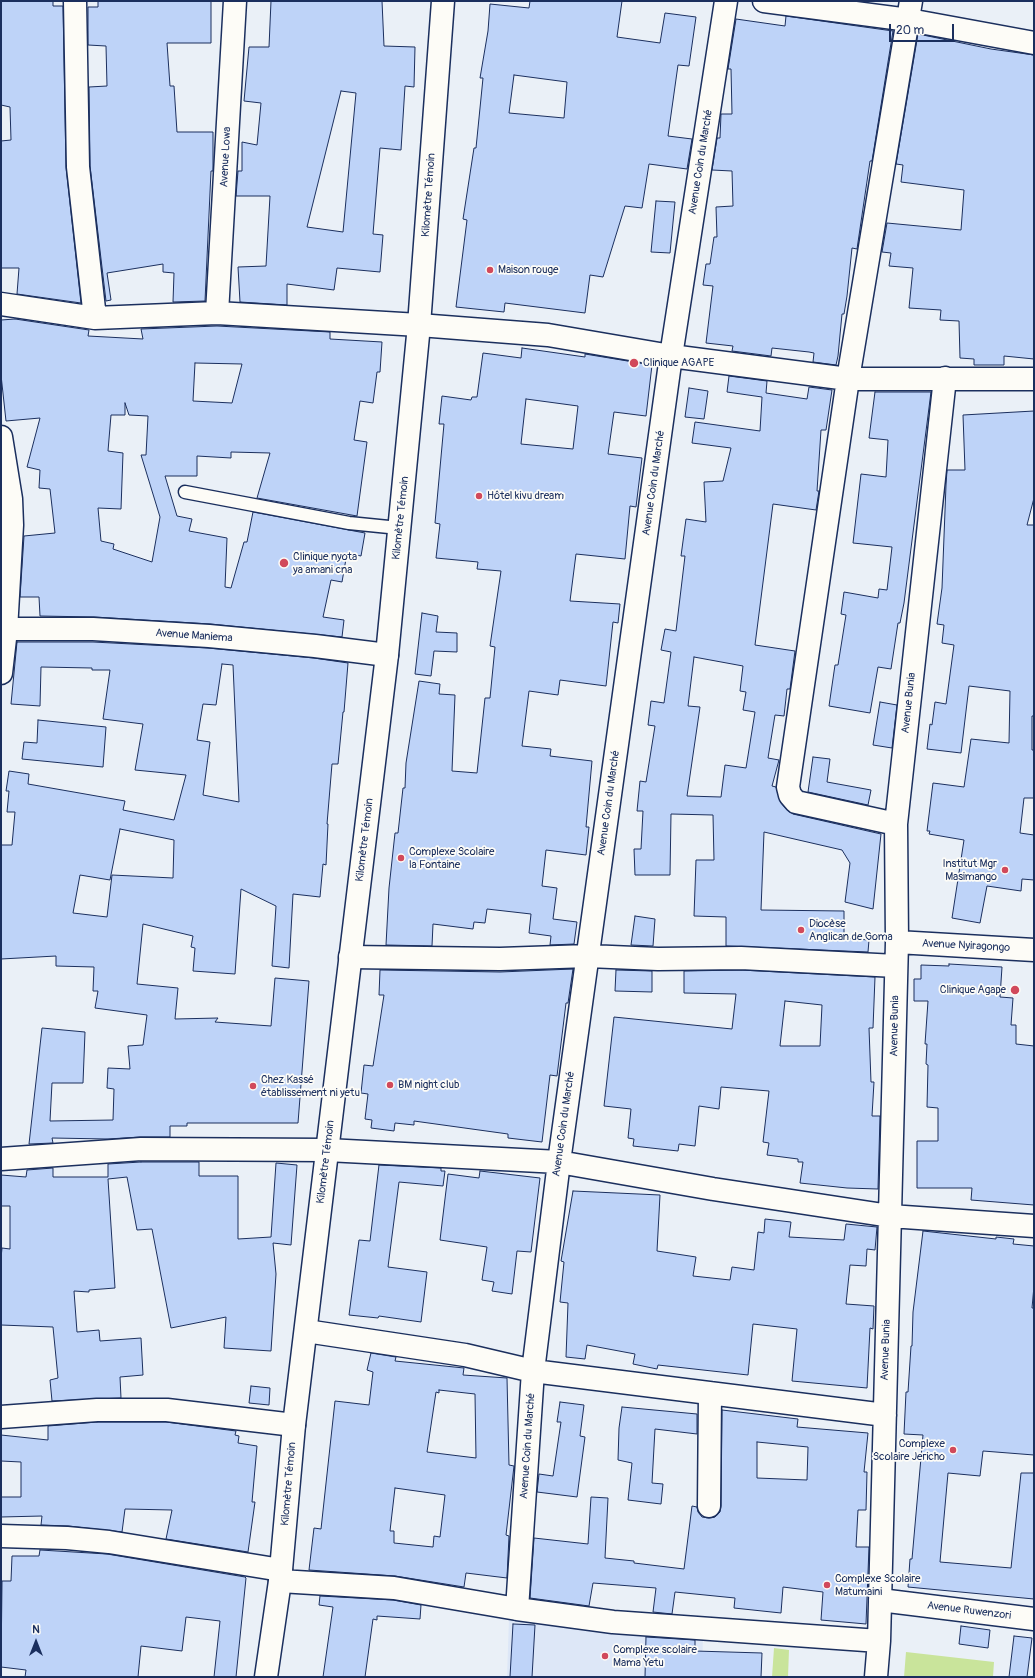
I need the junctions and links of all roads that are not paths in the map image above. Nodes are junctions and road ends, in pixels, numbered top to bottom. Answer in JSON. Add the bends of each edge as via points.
{"nodes":[{"id":1,"x":75,"y":1,"type":"edge"},
{"id":2,"x":235,"y":1,"type":"edge"},
{"id":3,"x":443,"y":1,"type":"edge"},
{"id":4,"x":726,"y":1,"type":"edge"},
{"id":5,"x":764,"y":1,"type":"edge"},
{"id":6,"x":910,"y":10,"type":"edge"},
{"id":7,"x":1034,"y":43,"type":"edge"},
{"id":8,"x":1,"y":304,"type":"edge"},
{"id":9,"x":216,"y":313,"type":"junction"},
{"id":10,"x":95,"y":318,"type":"junction"},
{"id":11,"x":420,"y":325,"type":"junction"},
{"id":12,"x":671,"y":356,"type":"junction"},
{"id":13,"x":945,"y":378,"type":"junction"},
{"id":14,"x":848,"y":379,"type":"junction"},
{"id":15,"x":1034,"y":379,"type":"edge"},
{"id":16,"x":1,"y":437,"type":"edge"},
{"id":17,"x":184,"y":492,"type":"dead end"},
{"id":18,"x":400,"y":528,"type":"junction"},
{"id":19,"x":3,"y":630,"type":"edge"},
{"id":20,"x":387,"y":655,"type":"junction"},
{"id":21,"x":1,"y":673,"type":"edge"},
{"id":22,"x":896,"y":824,"type":"junction"},
{"id":23,"x":897,"y":942,"type":"junction"},
{"id":24,"x":1034,"y":950,"type":"edge"},
{"id":25,"x":588,"y":956,"type":"junction"},
{"id":26,"x":350,"y":957,"type":"junction"},
{"id":27,"x":896,"y":966,"type":"junction"},
{"id":28,"x":327,"y":1150,"type":"junction"},
{"id":29,"x":1,"y":1158,"type":"edge"},
{"id":30,"x":559,"y":1162,"type":"junction"},
{"id":31,"x":890,"y":1216,"type":"junction"},
{"id":32,"x":1034,"y":1226,"type":"edge"},
{"id":33,"x":306,"y":1331,"type":"junction"},
{"id":34,"x":533,"y":1370,"type":"junction"},
{"id":35,"x":710,"y":1393,"type":"junction"},
{"id":36,"x":885,"y":1415,"type":"junction"},
{"id":37,"x":1,"y":1417,"type":"edge"},
{"id":38,"x":294,"y":1425,"type":"junction"},
{"id":39,"x":709,"y":1506,"type":"dead end"},
{"id":40,"x":1,"y":1536,"type":"edge"},
{"id":41,"x":281,"y":1575,"type":"junction"},
{"id":42,"x":880,"y":1600,"type":"junction"},
{"id":43,"x":517,"y":1609,"type":"junction"},
{"id":44,"x":1034,"y":1619,"type":"edge"},
{"id":45,"x":879,"y":1641,"type":"junction"},
{"id":46,"x":266,"y":1677,"type":"edge"},
{"id":47,"x":876,"y":1677,"type":"edge"}],
"edges":[{"from":1,"to":10,"type":"street","via":[[78,167]]},
{"from":2,"to":9,"type":"street","name":"Avenue Lowa"},
{"from":3,"to":11,"type":"street","name":"Kilomètre Témoin"},
{"from":4,"to":12,"type":"street","name":"Avenue Coin du Marché"},
{"from":5,"to":6,"type":"street"},
{"from":6,"to":7,"type":"street"},
{"from":6,"to":14,"type":"street"},
{"from":8,"to":10,"type":"street"},
{"from":9,"to":10,"type":"street"},
{"from":9,"to":11,"type":"street"},
{"from":11,"to":12,"type":"street","via":[[548,335]]},
{"from":11,"to":18,"type":"street","name":"Kilomètre Témoin"},
{"from":12,"to":14,"type":"street"},
{"from":12,"to":25,"type":"street","name":"Avenue Coin du Marché"},
{"from":13,"to":14,"type":"street"},
{"from":13,"to":15,"type":"street"},
{"from":13,"to":22,"type":"street","name":"Avenue Bunia"},
{"from":14,"to":22,"type":"street","via":[[788,787],[796,802]]},
{"from":16,"to":19,"type":"street","via":[[12,519]]},
{"from":17,"to":18,"type":"lane","via":[[349,523]]},
{"from":18,"to":20,"type":"street","name":"Kilomètre Témoin"},
{"from":19,"to":20,"type":"street","name":"Avenue Maniema","via":[[93,629],[208,636]]},
{"from":19,"to":21,"type":"street"},
{"from":20,"to":26,"type":"street","name":"Kilomètre Témoin"},
{"from":22,"to":23,"type":"street","name":"Avenue Bunia"},
{"from":23,"to":24,"type":"street","name":"Avenue Nyiragongo"},
{"from":23,"to":27,"type":"street","name":"Avenue Bunia"},
{"from":25,"to":26,"type":"street","via":[[500,959]]},
{"from":25,"to":27,"type":"street","via":[[658,959],[741,958]]},
{"from":25,"to":30,"type":"street","name":"Avenue Coin du Marché"},
{"from":26,"to":28,"type":"street","name":"Kilomètre Témoin"},
{"from":27,"to":31,"type":"street","name":"Avenue Bunia"},
{"from":28,"to":29,"type":"street","via":[[141,1149]]},
{"from":28,"to":30,"type":"street"},
{"from":28,"to":33,"type":"street","name":"Kilomètre Témoin"},
{"from":30,"to":31,"type":"street"},
{"from":30,"to":34,"type":"street","name":"Avenue Coin du Marché"},
{"from":31,"to":32,"type":"street"},
{"from":31,"to":36,"type":"street","name":"Avenue Bunia"},
{"from":33,"to":34,"type":"street","via":[[465,1355]]},
{"from":33,"to":38,"type":"street","name":"Kilomètre Témoin"},
{"from":34,"to":35,"type":"street"},
{"from":34,"to":43,"type":"street","name":"Avenue Coin du Marché"},
{"from":35,"to":36,"type":"street"},
{"from":35,"to":39,"type":"street"},
{"from":36,"to":42,"type":"street","name":"Avenue Bunia"},
{"from":37,"to":38,"type":"street","via":[[96,1410],[167,1410]]},
{"from":38,"to":41,"type":"street","name":"Kilomètre Témoin"},
{"from":40,"to":41,"type":"street","via":[[109,1542]]},
{"from":41,"to":43,"type":"street","via":[[394,1588]]},
{"from":41,"to":46,"type":"street","name":"Kilomètre Témoin"},
{"from":42,"to":44,"type":"street","name":"Avenue Ruwenzori"},
{"from":42,"to":45,"type":"street","name":"Avenue Bunia"},
{"from":43,"to":45,"type":"street","via":[[613,1622]]},
{"from":45,"to":47,"type":"street","name":"Avenue Bunia"}]}
